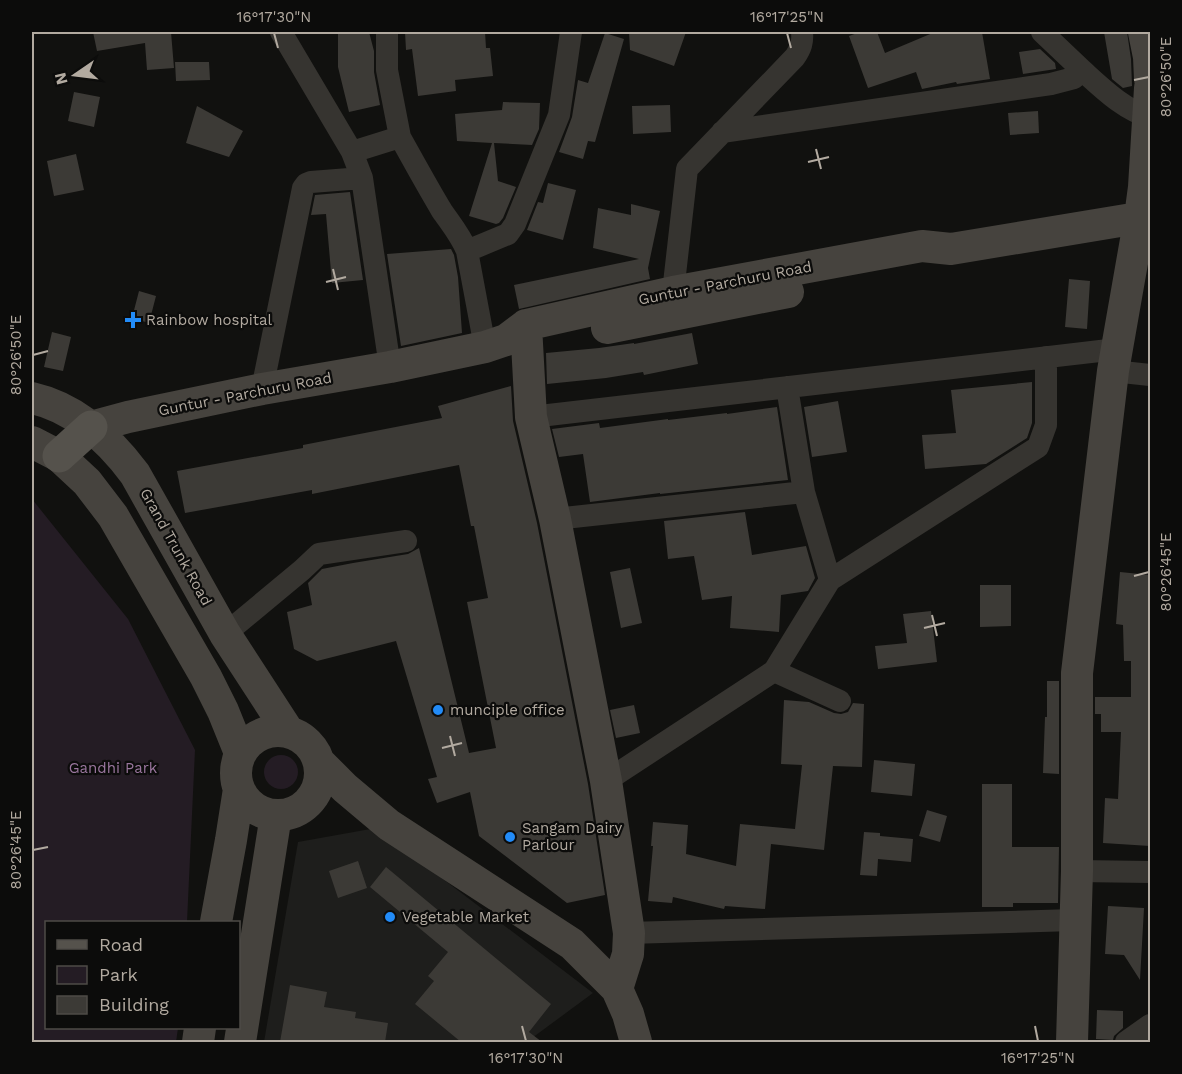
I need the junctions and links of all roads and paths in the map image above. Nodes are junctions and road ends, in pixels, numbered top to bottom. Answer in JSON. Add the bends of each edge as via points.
{"nodes":[{"id":1,"x":281,"y":32,"type":"edge"},
{"id":2,"x":387,"y":32,"type":"edge"},
{"id":3,"x":571,"y":32,"type":"edge"},
{"id":4,"x":802,"y":32,"type":"edge"},
{"id":5,"x":1042,"y":32,"type":"edge"},
{"id":6,"x":1144,"y":32,"type":"edge"},
{"id":7,"x":1082,"y":70,"type":"junction"},
{"id":8,"x":1150,"y":79,"type":"edge"},
{"id":9,"x":1150,"y":107,"type":"edge"},
{"id":10,"x":722,"y":132,"type":"junction"},
{"id":11,"x":400,"y":137,"type":"junction"},
{"id":12,"x":352,"y":152,"type":"junction"},
{"id":13,"x":362,"y":178,"type":"junction"},
{"id":14,"x":1145,"y":217,"type":"edge"},
{"id":15,"x":467,"y":251,"type":"junction"},
{"id":16,"x":676,"y":303,"type":"junction"},
{"id":17,"x":511,"y":339,"type":"junction"},
{"id":18,"x":1046,"y":357,"type":"junction"},
{"id":19,"x":1115,"y":360,"type":"junction"},
{"id":20,"x":390,"y":367,"type":"junction"},
{"id":21,"x":1150,"y":375,"type":"edge"},
{"id":22,"x":787,"y":387,"type":"junction"},
{"id":23,"x":262,"y":389,"type":"junction"},
{"id":24,"x":32,"y":399,"type":"edge"},
{"id":25,"x":531,"y":417,"type":"junction"},
{"id":26,"x":91,"y":427,"type":"junction"},
{"id":27,"x":45,"y":449,"type":"edge"},
{"id":28,"x":804,"y":492,"type":"junction"},
{"id":29,"x":555,"y":519,"type":"junction"},
{"id":30,"x":406,"y":541,"type":"dead end"},
{"id":31,"x":830,"y":580,"type":"junction"},
{"id":32,"x":225,"y":634,"type":"junction"},
{"id":33,"x":774,"y":671,"type":"junction"},
{"id":34,"x":840,"y":701,"type":"dead end"},
{"id":35,"x":288,"y":731,"type":"junction"},
{"id":36,"x":240,"y":753,"type":"junction"},
{"id":37,"x":319,"y":771,"type":"junction"},
{"id":38,"x":606,"y":781,"type":"junction"},
{"id":39,"x":239,"y":789,"type":"junction"},
{"id":40,"x":276,"y":815,"type":"junction"},
{"id":41,"x":1077,"y":871,"type":"junction"},
{"id":42,"x":1150,"y":872,"type":"edge"},
{"id":43,"x":1074,"y":920,"type":"junction"},
{"id":44,"x":216,"y":921,"type":"edge"},
{"id":45,"x":629,"y":933,"type":"junction"},
{"id":46,"x":617,"y":989,"type":"junction"},
{"id":47,"x":1150,"y":1026,"type":"edge"},
{"id":48,"x":240,"y":1042,"type":"edge"},
{"id":49,"x":624,"y":1042,"type":"edge"},
{"id":50,"x":636,"y":1042,"type":"edge"},
{"id":51,"x":1071,"y":1042,"type":"edge"},
{"id":52,"x":1126,"y":1042,"type":"edge"}],
"edges":[{"from":1,"to":12,"type":"street"},
{"from":2,"to":11,"type":"street","via":[[387,70]]},
{"from":3,"to":15,"type":"street","via":[[559,115],[515,224],[508,234]]},
{"from":4,"to":10,"type":"street","via":[[803,41],[795,57]]},
{"from":5,"to":7,"type":"street"},
{"from":6,"to":8,"type":"street"},
{"from":7,"to":9,"type":"street","via":[[1126,105]]},
{"from":7,"to":10,"type":"street","via":[[1074,78],[1051,84]]},
{"from":9,"to":14,"type":"street"},
{"from":10,"to":16,"type":"street","via":[[687,169]]},
{"from":11,"to":12,"type":"street"},
{"from":11,"to":15,"type":"street"},
{"from":12,"to":13,"type":"street"},
{"from":13,"to":20,"type":"street"},
{"from":13,"to":23,"type":"street","via":[[311,182],[303,188]]},
{"from":14,"to":16,"type":"street","name":"Guntur - Parchuru Road","via":[[951,249],[925,264],[787,281]]},
{"from":14,"to":19,"type":"street"},
{"from":15,"to":17,"type":"street"},
{"from":16,"to":17,"type":"street","name":"Guntur - Parchuru Road"},
{"from":17,"to":20,"type":"street","name":"Guntur - Parchuru Road"},
{"from":17,"to":25,"type":"street"},
{"from":18,"to":19,"type":"street"},
{"from":18,"to":22,"type":"street"},
{"from":18,"to":31,"type":"street","via":[[1046,425],[1038,447]]},
{"from":19,"to":21,"type":"street"},
{"from":19,"to":41,"type":"street","via":[[1077,674]]},
{"from":20,"to":23,"type":"street","name":"Guntur - Parchuru Road"},
{"from":22,"to":25,"type":"street"},
{"from":22,"to":28,"type":"street"},
{"from":23,"to":26,"type":"street","name":"Guntur - Parchuru Road"},
{"from":24,"to":26,"type":"street","name":"Grand Trunk Road","via":[[62,408]]},
{"from":25,"to":29,"type":"street"},
{"from":26,"to":27,"type":"main road"},
{"from":26,"to":32,"type":"street","name":"Grand Trunk Road","via":[[135,474]]},
{"from":27,"to":36,"type":"street","via":[[87,482],[113,516],[206,677]]},
{"from":28,"to":29,"type":"street"},
{"from":28,"to":31,"type":"street"},
{"from":29,"to":38,"type":"street"},
{"from":30,"to":32,"type":"street","via":[[319,554]]},
{"from":31,"to":33,"type":"street"},
{"from":32,"to":35,"type":"street","name":"Grand Trunk Road"},
{"from":33,"to":34,"type":"street"},
{"from":33,"to":38,"type":"street"},
{"from":35,"to":36,"type":"street","via":[[270,730],[252,738]]},
{"from":35,"to":37,"type":"street","via":[[313,749]]},
{"from":36,"to":39,"type":"street","via":[[236,772]]},
{"from":37,"to":40,"type":"street","via":[[315,795],[304,807]]},
{"from":37,"to":46,"type":"street","via":[[389,825],[572,944]]},
{"from":37,"to":49,"type":"street","via":[[379,831],[562,949],[607,995]]},
{"from":38,"to":45,"type":"street"},
{"from":39,"to":40,"type":"street","via":[[259,811]]},
{"from":39,"to":44,"type":"street"},
{"from":40,"to":48,"type":"street"},
{"from":41,"to":42,"type":"street"},
{"from":41,"to":43,"type":"street"},
{"from":43,"to":45,"type":"street"},
{"from":43,"to":51,"type":"street"},
{"from":45,"to":46,"type":"street","via":[[628,954]]},
{"from":46,"to":50,"type":"street"},
{"from":47,"to":52,"type":"street"}]}
